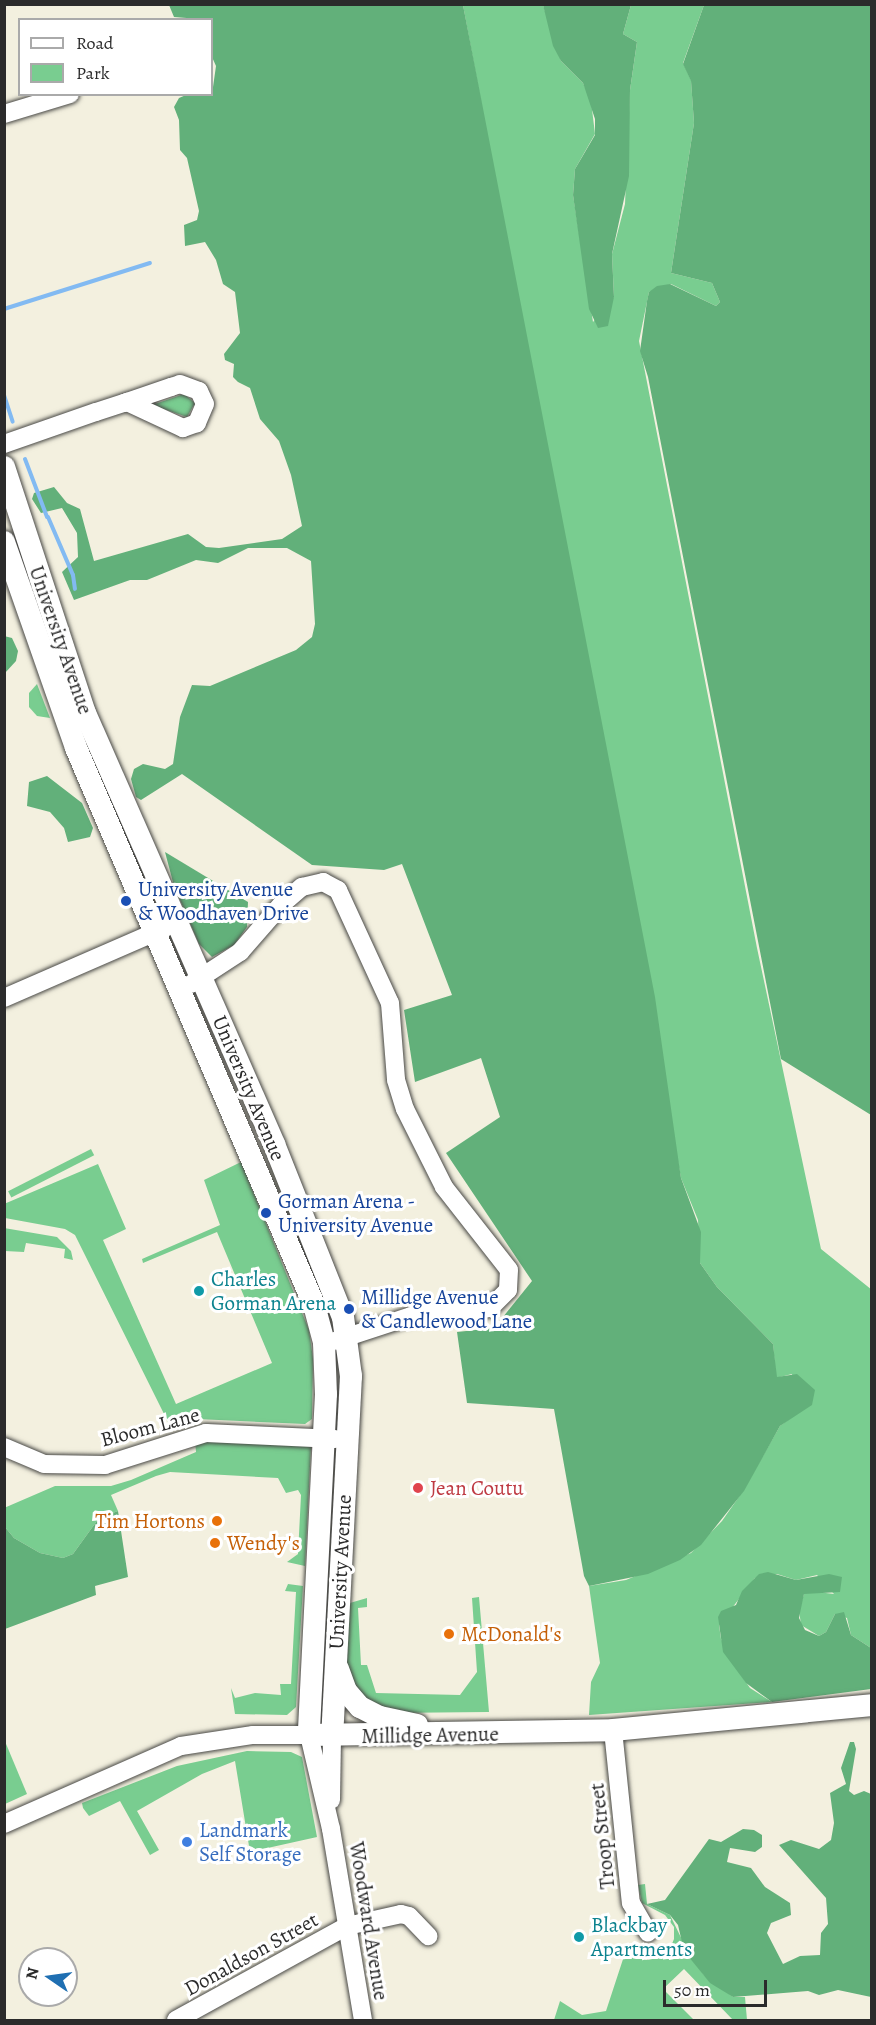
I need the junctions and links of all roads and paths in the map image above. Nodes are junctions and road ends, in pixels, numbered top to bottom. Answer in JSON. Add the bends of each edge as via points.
{"nodes":[{"id":1,"x":63,"y":96,"type":"edge"},
{"id":2,"x":4,"y":114,"type":"edge"},
{"id":3,"x":127,"y":402,"type":"dead end"},
{"id":4,"x":4,"y":444,"type":"edge"},
{"id":5,"x":4,"y":467,"type":"edge"},
{"id":6,"x":4,"y":542,"type":"edge"},
{"id":7,"x":176,"y":924,"type":"junction"},
{"id":8,"x":153,"y":933,"type":"junction"},
{"id":9,"x":201,"y":978,"type":"junction"},
{"id":10,"x":178,"y":990,"type":"junction"},
{"id":11,"x":4,"y":998,"type":"edge"},
{"id":12,"x":348,"y":1338,"type":"junction"},
{"id":13,"x":324,"y":1343,"type":"junction"},
{"id":14,"x":323,"y":1437,"type":"junction"},
{"id":15,"x":347,"y":1440,"type":"junction"},
{"id":16,"x":4,"y":1447,"type":"edge"},
{"id":17,"x":336,"y":1657,"type":"junction"},
{"id":18,"x":872,"y":1705,"type":"edge"},
{"id":19,"x":613,"y":1730,"type":"junction"},
{"id":20,"x":478,"y":1734,"type":"junction"},
{"id":21,"x":309,"y":1735,"type":"junction"},
{"id":22,"x":332,"y":1736,"type":"junction"},
{"id":23,"x":4,"y":1824,"type":"edge"},
{"id":24,"x":331,"y":1829,"type":"junction"},
{"id":25,"x":347,"y":1926,"type":"junction"},
{"id":26,"x":648,"y":1932,"type":"dead end"},
{"id":27,"x":428,"y":1936,"type":"dead end"},
{"id":28,"x":176,"y":2020,"type":"edge"},
{"id":29,"x":363,"y":2020,"type":"edge"}],
"edges":[{"from":1,"to":2,"type":"street"},
{"from":3,"to":4,"type":"street"},
{"from":5,"to":7,"type":"main road","name":"University Avenue","via":[[73,682]]},
{"from":6,"to":8,"type":"main road","name":"University Avenue","via":[[67,728]]},
{"from":7,"to":8,"type":"street"},
{"from":7,"to":9,"type":"main road","name":"University Avenue"},
{"from":8,"to":10,"type":"main road","name":"University Avenue"},
{"from":8,"to":11,"type":"street"},
{"from":9,"to":10,"type":"street"},
{"from":9,"to":12,"type":"main road","name":"University Avenue","via":[[332,1283]]},
{"from":9,"to":12,"type":"street","via":[[240,952],[298,890],[318,882],[338,890],[390,1004],[396,1080],[405,1109],[444,1187],[510,1270],[508,1290],[490,1308],[411,1316]]},
{"from":10,"to":13,"type":"main road","name":"University Avenue","via":[[304,1278]]},
{"from":12,"to":13,"type":"street"},
{"from":12,"to":15,"type":"main road","name":"University Avenue","via":[[351,1376]]},
{"from":13,"to":14,"type":"main road","name":"University Avenue"},
{"from":14,"to":15,"type":"street","name":"Bloom Lane"},
{"from":14,"to":16,"type":"street","name":"Bloom Lane","via":[[207,1433],[105,1465],[44,1464]]},
{"from":14,"to":21,"type":"main road","name":"University Avenue"},
{"from":15,"to":17,"type":"main road","name":"University Avenue"},
{"from":17,"to":20,"type":"main road","via":[[346,1691],[368,1712],[400,1722]]},
{"from":17,"to":22,"type":"main road","name":"University Avenue"},
{"from":18,"to":19,"type":"main road","name":"Millidge Avenue"},
{"from":19,"to":20,"type":"main road","name":"Millidge Avenue"},
{"from":19,"to":26,"type":"street","name":"Troop Street","via":[[632,1903]]},
{"from":20,"to":22,"type":"main road","name":"Millidge Avenue"},
{"from":21,"to":22,"type":"main road","name":"Millidge Avenue"},
{"from":21,"to":23,"type":"street","name":"Millidge Avenue","via":[[253,1735],[181,1746]]},
{"from":21,"to":24,"type":"street","name":"Woodward Avenue"},
{"from":22,"to":24,"type":"street","name":"Woodward Avenue"},
{"from":24,"to":25,"type":"street","name":"Woodward Avenue"},
{"from":25,"to":27,"type":"street","name":"Donaldson Street","via":[[401,1914],[409,1916]]},
{"from":25,"to":28,"type":"street","name":"Donaldson Street"},
{"from":25,"to":29,"type":"street","name":"Woodward Avenue"}]}
